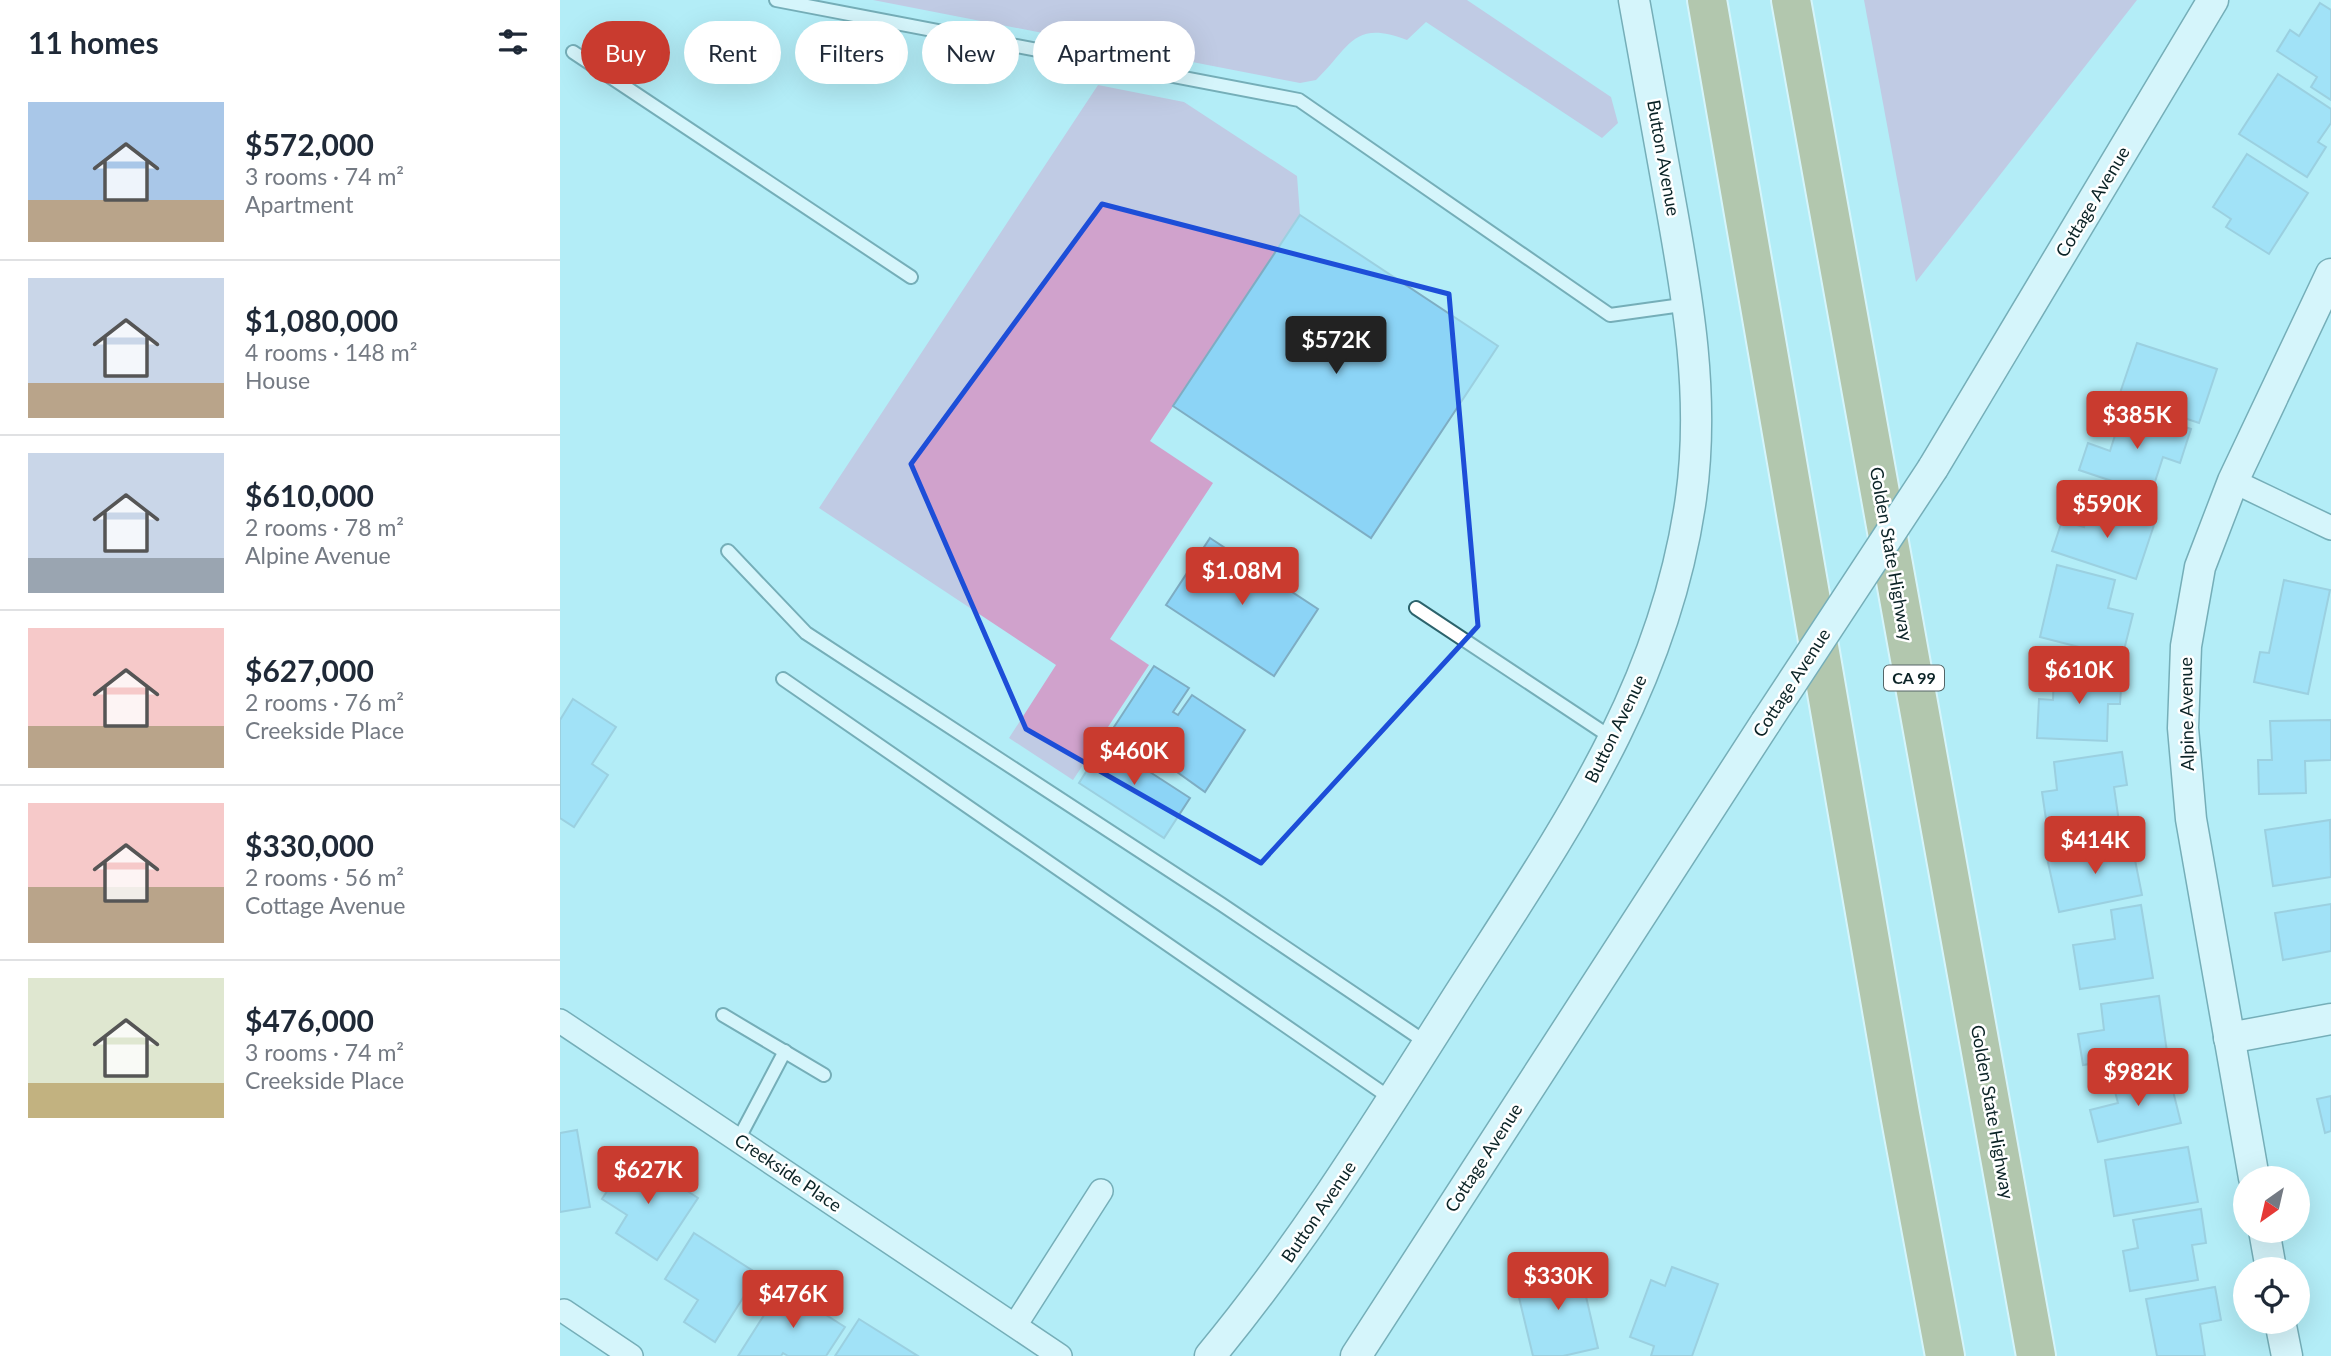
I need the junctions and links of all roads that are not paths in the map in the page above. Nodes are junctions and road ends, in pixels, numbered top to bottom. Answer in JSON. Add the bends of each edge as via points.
{"nodes":[{"id":1,"x":776,"y":0,"type":"edge"},
{"id":2,"x":1634,"y":0,"type":"edge"},
{"id":3,"x":1707,"y":0,"type":"edge"},
{"id":4,"x":1791,"y":0,"type":"edge"},
{"id":5,"x":2213,"y":0,"type":"edge"},
{"id":6,"x":573,"y":52,"type":"dead end"},
{"id":7,"x":2331,"y":274,"type":"edge"},
{"id":8,"x":911,"y":276,"type":"dead end"},
{"id":9,"x":1689,"y":304,"type":"junction"},
{"id":10,"x":2233,"y":481,"type":"junction"},
{"id":11,"x":2331,"y":528,"type":"edge"},
{"id":12,"x":728,"y":551,"type":"dead end"},
{"id":13,"x":1416,"y":608,"type":"dead end"},
{"id":14,"x":783,"y":679,"type":"dead end"},
{"id":15,"x":1615,"y":740,"type":"junction"},
{"id":16,"x":723,"y":1015,"type":"dead end"},
{"id":17,"x":2331,"y":1019,"type":"edge"},
{"id":18,"x":560,"y":1021,"type":"edge"},
{"id":19,"x":2229,"y":1038,"type":"junction"},
{"id":20,"x":1428,"y":1043,"type":"junction"},
{"id":21,"x":785,"y":1051,"type":"junction"},
{"id":22,"x":824,"y":1075,"type":"dead end"},
{"id":23,"x":1393,"y":1100,"type":"junction"},
{"id":24,"x":738,"y":1140,"type":"junction"},
{"id":25,"x":2252,"y":1166,"type":"edge"},
{"id":26,"x":1101,"y":1191,"type":"dead end"},
{"id":27,"x":564,"y":1311,"type":"dead end"},
{"id":28,"x":1016,"y":1324,"type":"junction"},
{"id":29,"x":2283,"y":1334,"type":"edge"},
{"id":30,"x":632,"y":1356,"type":"edge"},
{"id":31,"x":1060,"y":1356,"type":"edge"},
{"id":32,"x":1210,"y":1356,"type":"edge"},
{"id":33,"x":1356,"y":1356,"type":"edge"},
{"id":34,"x":1945,"y":1356,"type":"edge"},
{"id":35,"x":2036,"y":1356,"type":"edge"},
{"id":36,"x":2287,"y":1356,"type":"edge"}],
"edges":[{"from":1,"to":9,"type":"lane","via":[[1299,100],[1610,315]]},
{"from":2,"to":9,"type":"street","name":"Button Avenue"},
{"from":3,"to":34,"type":"highway"},
{"from":4,"to":35,"type":"highway","name":"Golden State Highway","number":"CA 99"},
{"from":5,"to":33,"type":"street","name":"Cottage Avenue","bridge":true,"via":[[1933,468]]},
{"from":6,"to":8,"type":"lane"},
{"from":7,"to":10,"type":"street","name":"Alpine Avenue"},
{"from":9,"to":15,"type":"street","name":"Button Avenue","via":[[1697,371],[1692,496],[1674,586]]},
{"from":10,"to":11,"type":"street"},
{"from":10,"to":19,"type":"street","name":"Alpine Avenue","via":[[2200,567],[2186,646],[2183,728],[2191,819]]},
{"from":12,"to":20,"type":"lane","via":[[806,633]]},
{"from":13,"to":15,"type":"lane"},
{"from":14,"to":23,"type":"lane"},
{"from":15,"to":20,"type":"street","name":"Button Avenue"},
{"from":16,"to":21,"type":"lane"},
{"from":17,"to":19,"type":"street"},
{"from":18,"to":24,"type":"street","name":"Creekside Place"},
{"from":19,"to":25,"type":"street","name":"Alpine Avenue"},
{"from":20,"to":23,"type":"street","name":"Button Avenue"},
{"from":21,"to":22,"type":"lane"},
{"from":21,"to":24,"type":"lane"},
{"from":23,"to":32,"type":"street","name":"Button Avenue","via":[[1288,1258]]},
{"from":24,"to":28,"type":"street","name":"Creekside Place"},
{"from":26,"to":28,"type":"street"},
{"from":27,"to":30,"type":"street"},
{"from":28,"to":31,"type":"street","name":"Creekside Place"},
{"from":29,"to":36,"type":"street"}]}
